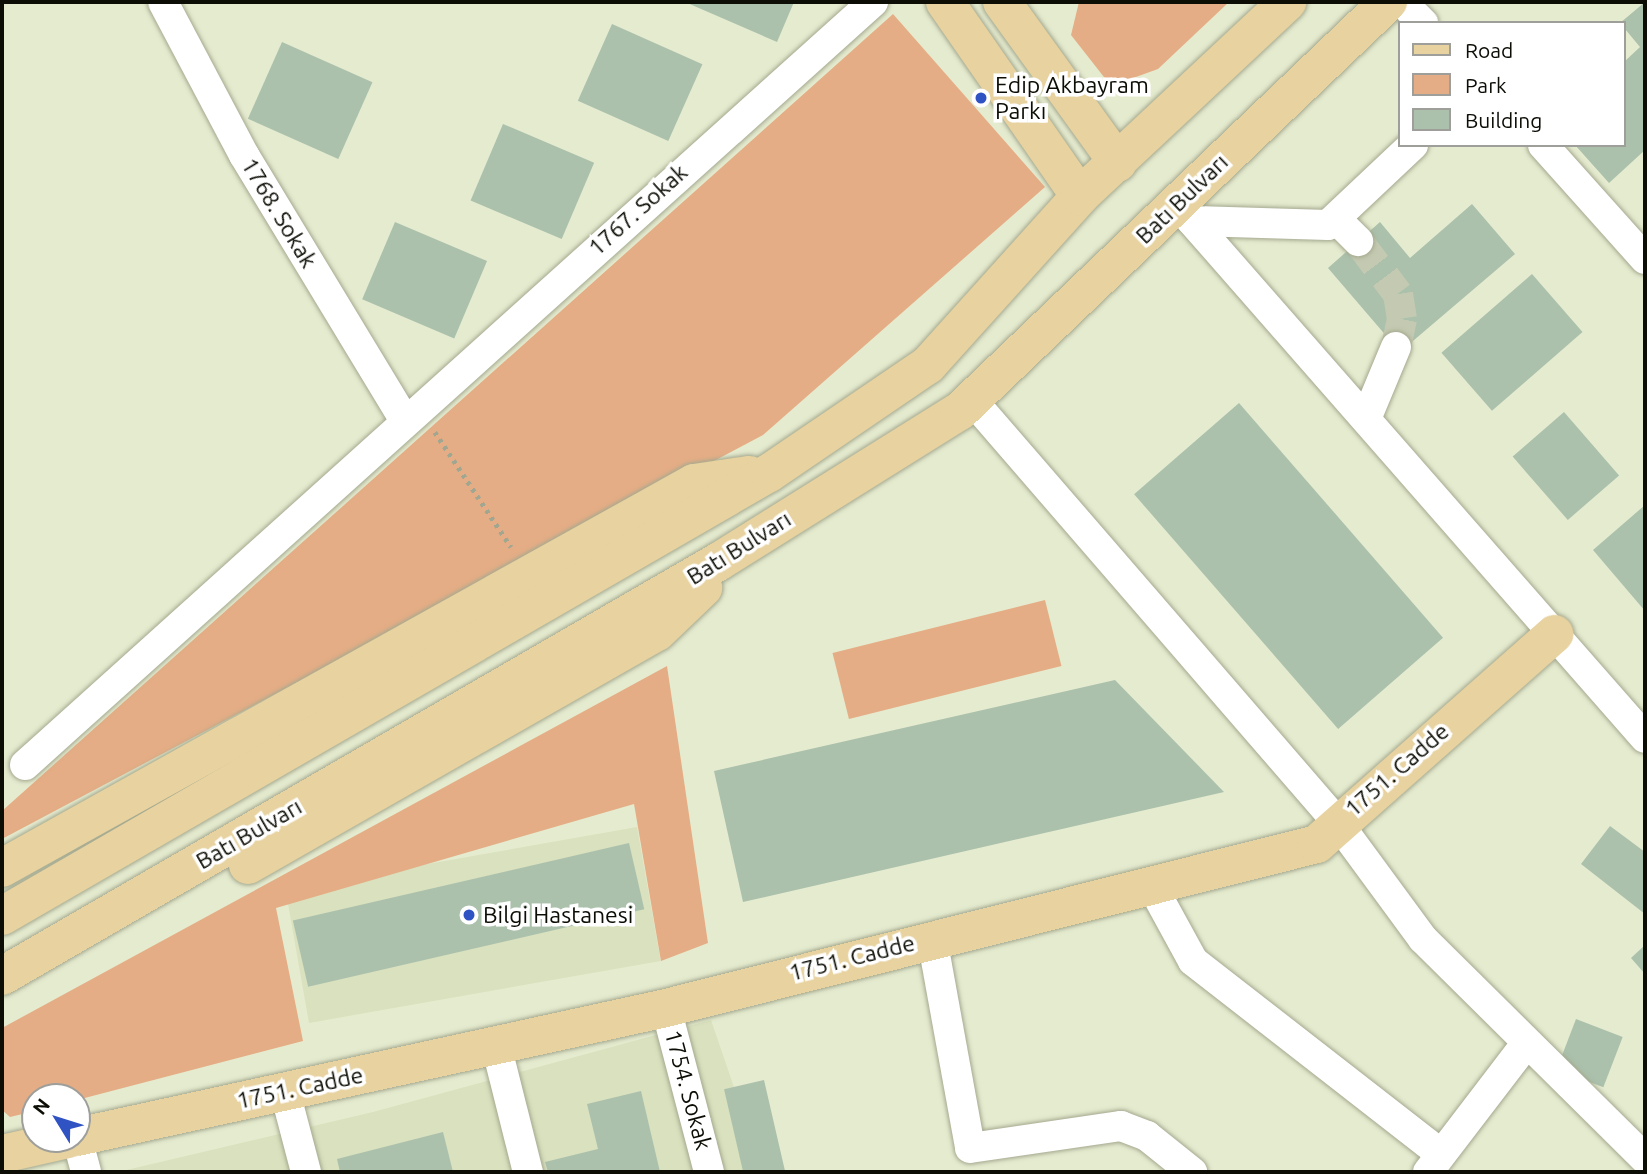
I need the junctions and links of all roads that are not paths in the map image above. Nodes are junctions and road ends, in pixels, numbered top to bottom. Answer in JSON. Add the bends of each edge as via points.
{"nodes":[{"id":1,"x":163,"y":2,"type":"edge"},
{"id":2,"x":873,"y":2,"type":"edge"},
{"id":3,"x":945,"y":2,"type":"edge"},
{"id":4,"x":1002,"y":2,"type":"edge"},
{"id":5,"x":1287,"y":2,"type":"edge"},
{"id":6,"x":1388,"y":2,"type":"edge"},
{"id":7,"x":1402,"y":2,"type":"edge"},
{"id":8,"x":1421,"y":21,"type":"edge"},
{"id":9,"x":1411,"y":147,"type":"edge"},
{"id":10,"x":1545,"y":147,"type":"edge"},
{"id":11,"x":1118,"y":163,"type":"junction"},
{"id":12,"x":1080,"y":196,"type":"junction"},
{"id":13,"x":1184,"y":213,"type":"junction"},
{"id":14,"x":1336,"y":220,"type":"junction"},
{"id":15,"x":1358,"y":241,"type":"tunnel mouth"},
{"id":16,"x":1645,"y":259,"type":"edge"},
{"id":17,"x":1396,"y":347,"type":"tunnel mouth"},
{"id":18,"x":972,"y":400,"type":"junction"},
{"id":19,"x":411,"y":413,"type":"junction"},
{"id":20,"x":1366,"y":419,"type":"junction"},
{"id":21,"x":769,"y":472,"type":"junction"},
{"id":22,"x":718,"y":562,"type":"junction"},
{"id":23,"x":1554,"y":634,"type":"junction"},
{"id":24,"x":1645,"y":738,"type":"edge"},
{"id":25,"x":25,"y":765,"type":"dead end"},
{"id":26,"x":1337,"y":822,"type":"junction"},
{"id":27,"x":2,"y":868,"type":"edge"},
{"id":28,"x":1152,"y":886,"type":"junction"},
{"id":29,"x":2,"y":916,"type":"edge"},
{"id":30,"x":932,"y":938,"type":"junction"},
{"id":31,"x":2,"y":976,"type":"edge"},
{"id":32,"x":2,"y":1003,"type":"edge"},
{"id":33,"x":666,"y":1008,"type":"junction"},
{"id":34,"x":496,"y":1045,"type":"junction"},
{"id":35,"x":1525,"y":1045,"type":"junction"},
{"id":36,"x":285,"y":1092,"type":"junction"},
{"id":37,"x":91,"y":1134,"type":"edge"},
{"id":38,"x":81,"y":1153,"type":"edge"},
{"id":39,"x":1645,"y":1159,"type":"edge"},
{"id":40,"x":1435,"y":1163,"type":"edge"},
{"id":41,"x":86,"y":1172,"type":"edge"},
{"id":42,"x":306,"y":1172,"type":"edge"},
{"id":43,"x":528,"y":1172,"type":"edge"},
{"id":44,"x":709,"y":1172,"type":"edge"},
{"id":45,"x":1192,"y":1172,"type":"edge"}],
"edges":[{"from":1,"to":19,"type":"street","name":"1768. Sokak","via":[[244,155]]},
{"from":2,"to":19,"type":"street","name":"1767. Sokak"},
{"from":3,"to":12,"type":"main road"},
{"from":4,"to":11,"type":"main road"},
{"from":5,"to":11,"type":"main road"},
{"from":6,"to":13,"type":"main road","name":"Batı Bulvarı"},
{"from":7,"to":8,"type":"street"},
{"from":9,"to":14,"type":"street"},
{"from":10,"to":16,"type":"street"},
{"from":11,"to":12,"type":"main road"},
{"from":12,"to":21,"type":"main road","via":[[928,365]]},
{"from":13,"to":14,"type":"street","via":[[1312,226]]},
{"from":13,"to":18,"type":"main road","name":"Batı Bulvarı"},
{"from":13,"to":20,"type":"street"},
{"from":14,"to":15,"type":"street"},
{"from":17,"to":20,"type":"street"},
{"from":18,"to":22,"type":"main road","name":"Batı Bulvarı"},
{"from":18,"to":26,"type":"street"},
{"from":19,"to":25,"type":"street","name":"1767. Sokak"},
{"from":20,"to":23,"type":"street"},
{"from":21,"to":27,"type":"main road","via":[[694,483]]},
{"from":21,"to":29,"type":"main road"},
{"from":22,"to":31,"type":"main road","name":"Batı Bulvarı"},
{"from":22,"to":32,"type":"main road","via":[[701,592],[657,632]]},
{"from":23,"to":24,"type":"street"},
{"from":23,"to":26,"type":"main road","name":"1751. Cadde"},
{"from":26,"to":28,"type":"main road","name":"1751. Cadde","via":[[1317,844]]},
{"from":26,"to":35,"type":"street","via":[[1423,939]]},
{"from":28,"to":30,"type":"main road","name":"1751. Cadde"},
{"from":28,"to":40,"type":"street","via":[[1192,961]]},
{"from":30,"to":33,"type":"main road","name":"1751. Cadde"},
{"from":30,"to":45,"type":"street","via":[[970,1148],[1121,1126],[1147,1136]]},
{"from":33,"to":34,"type":"main road","name":"1751. Cadde"},
{"from":33,"to":44,"type":"street","name":"1754. Sokak"},
{"from":34,"to":36,"type":"main road","name":"1751. Cadde"},
{"from":34,"to":43,"type":"street"},
{"from":35,"to":39,"type":"street"},
{"from":35,"to":40,"type":"street"},
{"from":36,"to":37,"type":"main road","name":"1751. Cadde"},
{"from":36,"to":42,"type":"street"},
{"from":38,"to":41,"type":"street"}]}
